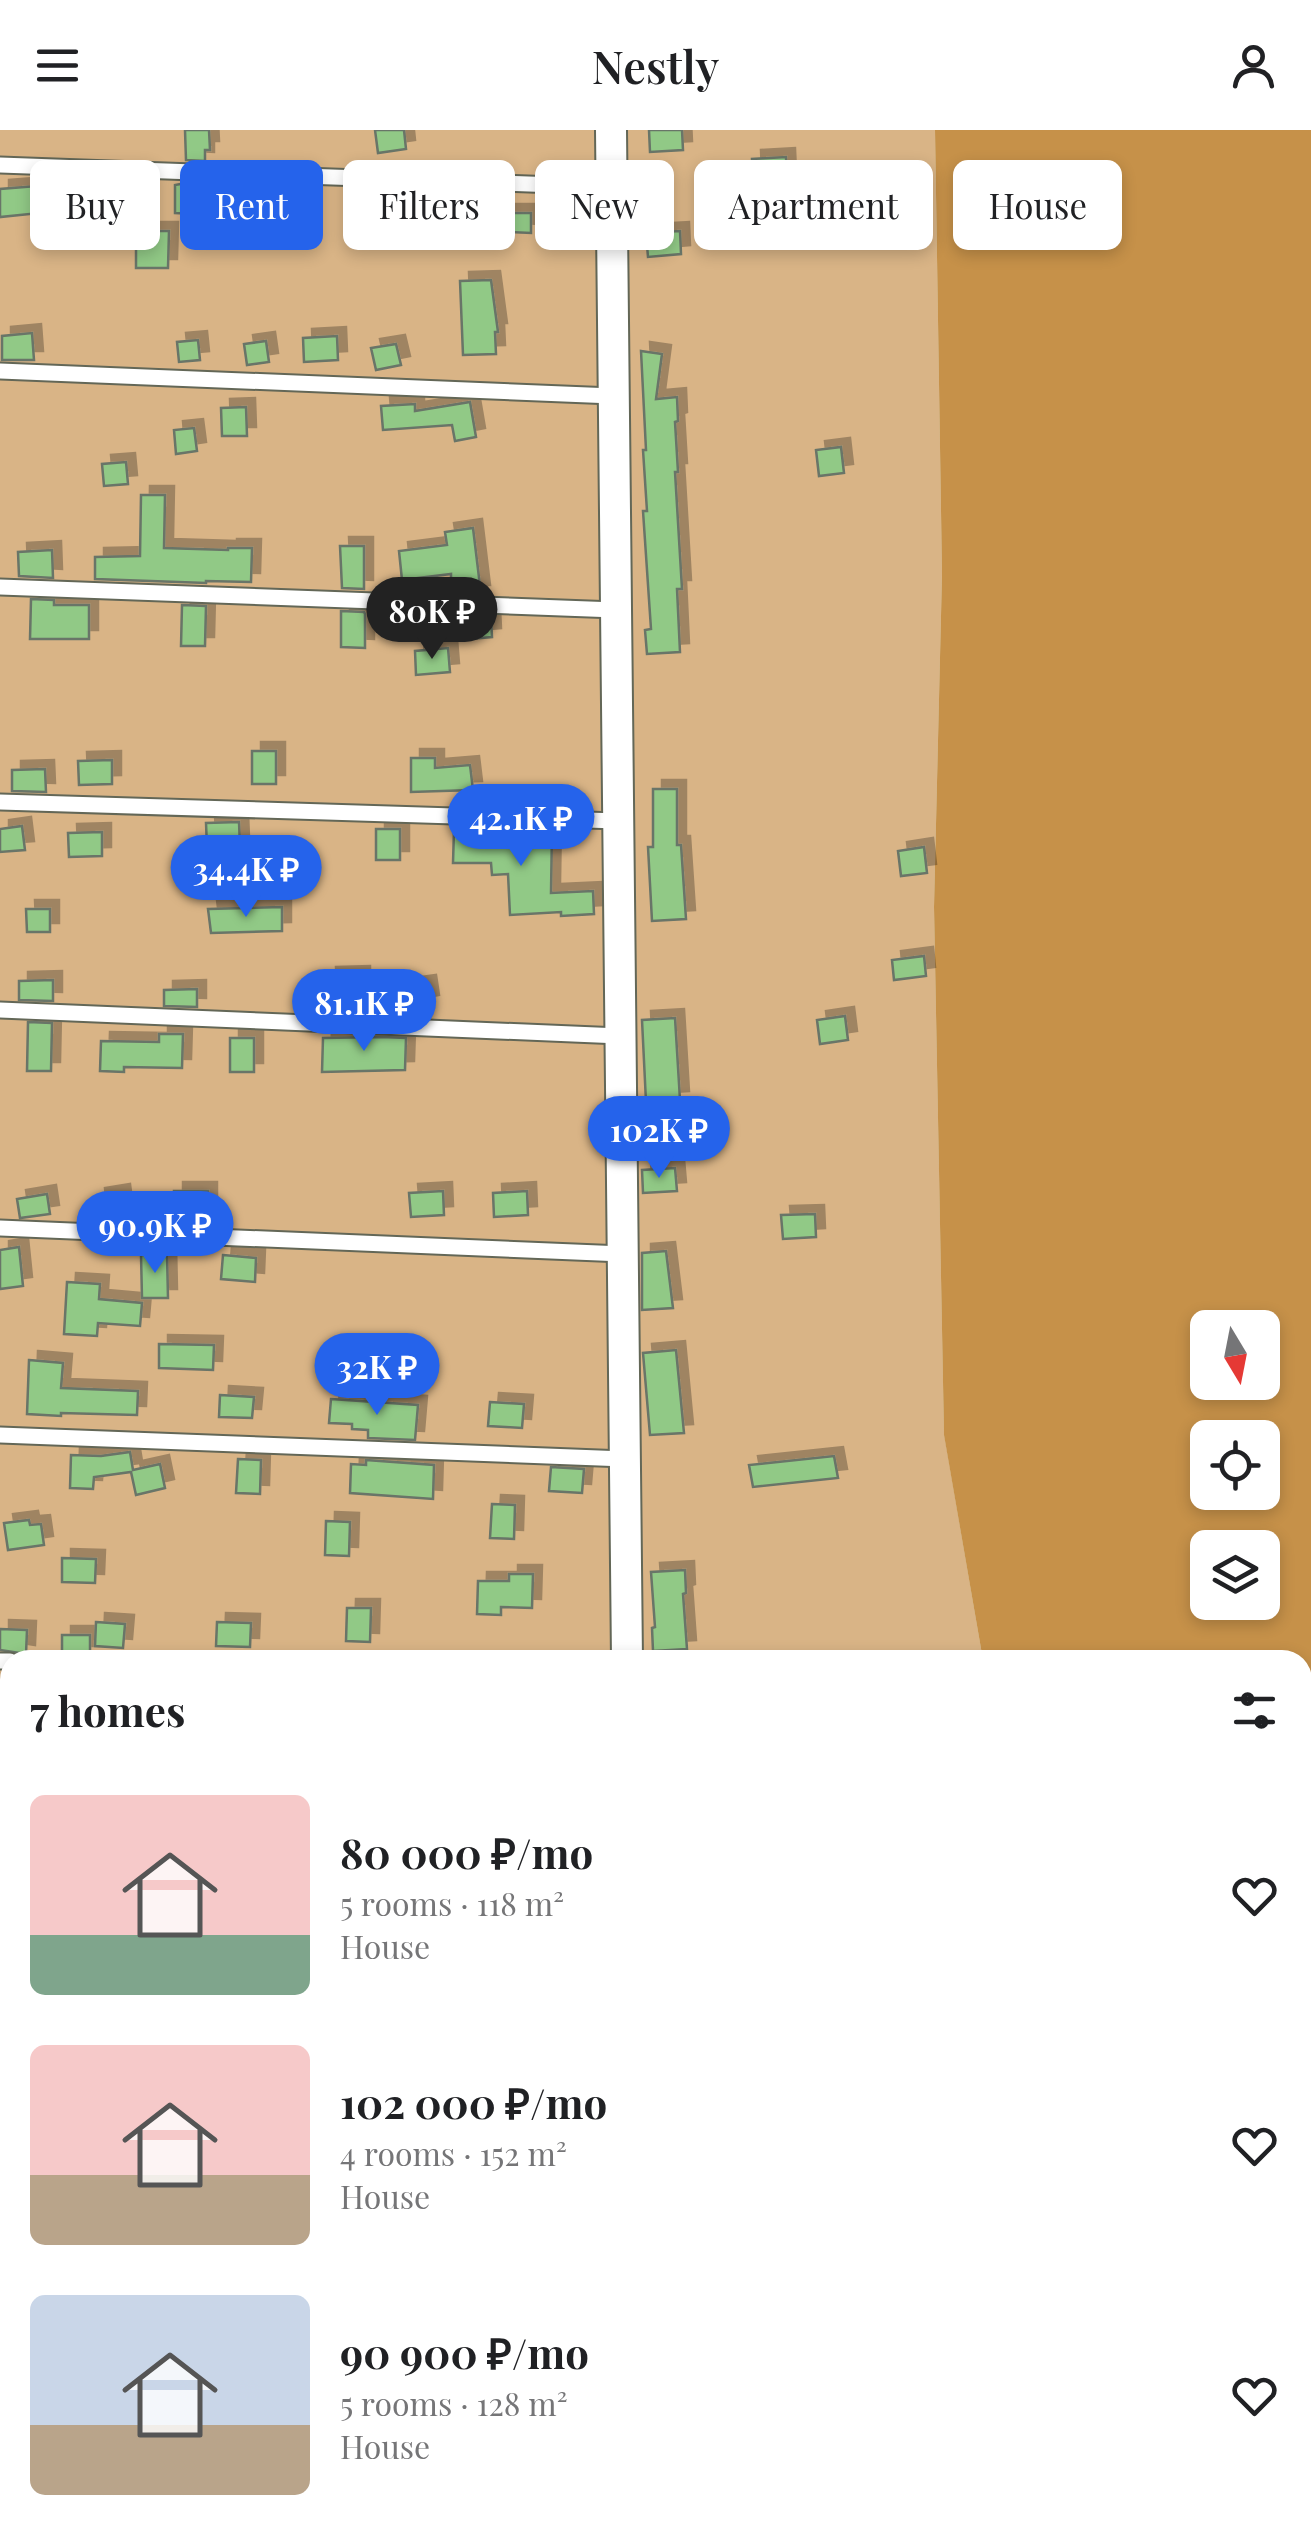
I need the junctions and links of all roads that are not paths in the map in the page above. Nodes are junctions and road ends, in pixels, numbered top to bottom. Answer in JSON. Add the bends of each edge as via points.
{"nodes":[{"id":1,"x":610,"y":130,"type":"edge"},
{"id":2,"x":611,"y":160,"type":"edge"},
{"id":3,"x":0,"y":165,"type":"edge"},
{"id":4,"x":535,"y":184,"type":"edge"},
{"id":5,"x":612,"y":250,"type":"edge"},
{"id":6,"x":0,"y":371,"type":"edge"},
{"id":7,"x":613,"y":396,"type":"junction"},
{"id":8,"x":0,"y":588,"type":"edge"},
{"id":9,"x":616,"y":610,"type":"junction"},
{"id":10,"x":0,"y":802,"type":"edge"},
{"id":11,"x":618,"y":821,"type":"junction"},
{"id":12,"x":0,"y":1010,"type":"edge"},
{"id":13,"x":620,"y":1036,"type":"junction"},
{"id":14,"x":0,"y":1228,"type":"edge"},
{"id":15,"x":623,"y":1254,"type":"junction"},
{"id":16,"x":0,"y":1435,"type":"edge"},
{"id":17,"x":625,"y":1459,"type":"junction"},
{"id":18,"x":627,"y":1650,"type":"edge"}],
"edges":[{"from":1,"to":2,"type":"street"},
{"from":3,"to":4,"type":"lane"},
{"from":5,"to":7,"type":"street"},
{"from":6,"to":7,"type":"lane"},
{"from":7,"to":9,"type":"street"},
{"from":8,"to":9,"type":"lane"},
{"from":9,"to":11,"type":"street"},
{"from":10,"to":11,"type":"lane"},
{"from":11,"to":13,"type":"street"},
{"from":12,"to":13,"type":"lane"},
{"from":13,"to":15,"type":"street"},
{"from":14,"to":15,"type":"lane"},
{"from":15,"to":17,"type":"street"},
{"from":16,"to":17,"type":"lane"},
{"from":17,"to":18,"type":"street"}]}
